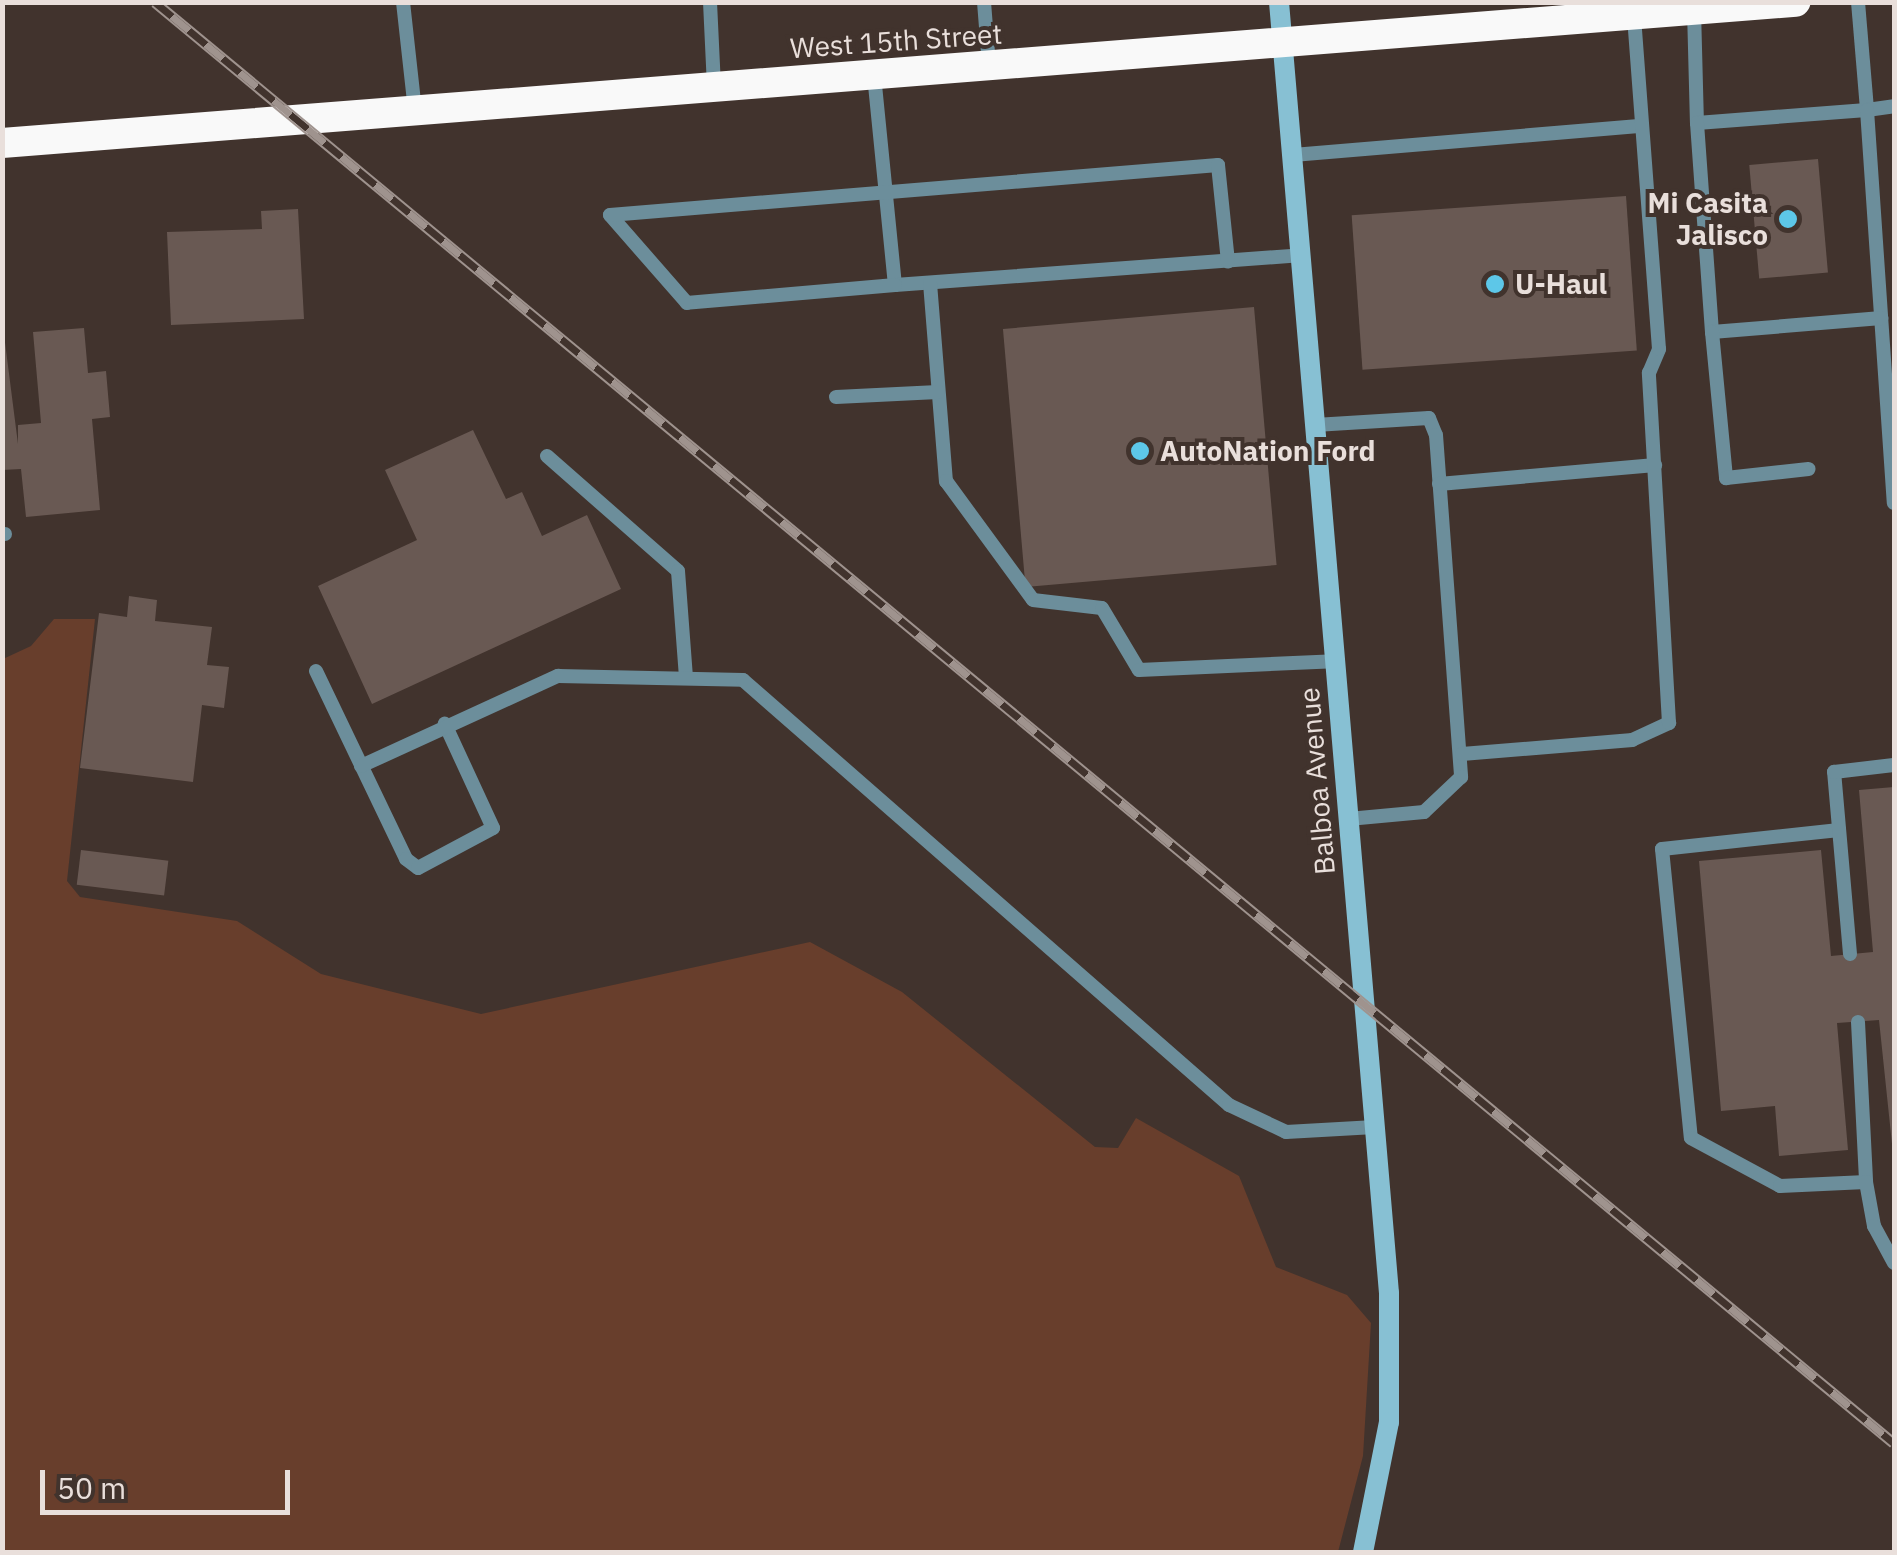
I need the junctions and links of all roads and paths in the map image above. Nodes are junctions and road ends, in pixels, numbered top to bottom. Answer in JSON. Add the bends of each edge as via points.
{"nodes":[{"id":1,"x":402,"y":2,"type":"edge"},
{"id":2,"x":710,"y":2,"type":"edge"},
{"id":3,"x":984,"y":2,"type":"edge"},
{"id":4,"x":1279,"y":2,"type":"edge"},
{"id":5,"x":1795,"y":2,"type":"edge"},
{"id":6,"x":1858,"y":2,"type":"edge"},
{"id":7,"x":1694,"y":10,"type":"junction"},
{"id":8,"x":1616,"y":12,"type":"edge"},
{"id":9,"x":1283,"y":43,"type":"junction"},
{"id":10,"x":988,"y":66,"type":"junction"},
{"id":11,"x":874,"y":76,"type":"junction"},
{"id":12,"x":714,"y":88,"type":"junction"},
{"id":13,"x":1894,"y":106,"type":"edge"},
{"id":14,"x":1867,"y":110,"type":"junction"},
{"id":15,"x":414,"y":111,"type":"junction"},
{"id":16,"x":1697,"y":123,"type":"junction"},
{"id":17,"x":1639,"y":126,"type":"junction"},
{"id":18,"x":2,"y":143,"type":"edge"},
{"id":19,"x":1294,"y":154,"type":"junction"},
{"id":20,"x":886,"y":195,"type":"junction"},
{"id":21,"x":1302,"y":254,"type":"junction"},
{"id":22,"x":1228,"y":260,"type":"junction"},
{"id":23,"x":930,"y":283,"type":"junction"},
{"id":24,"x":895,"y":285,"type":"junction"},
{"id":25,"x":1881,"y":318,"type":"junction"},
{"id":26,"x":1712,"y":332,"type":"junction"},
{"id":27,"x":938,"y":392,"type":"junction"},
{"id":28,"x":836,"y":397,"type":"dead end"},
{"id":29,"x":1315,"y":424,"type":"junction"},
{"id":30,"x":548,"y":456,"type":"dead end"},
{"id":31,"x":1655,"y":465,"type":"junction"},
{"id":32,"x":1809,"y":469,"type":"dead end"},
{"id":33,"x":1440,"y":484,"type":"junction"},
{"id":34,"x":1894,"y":503,"type":"edge"},
{"id":35,"x":1334,"y":661,"type":"junction"},
{"id":36,"x":316,"y":671,"type":"dead end"},
{"id":37,"x":686,"y":677,"type":"junction"},
{"id":38,"x":445,"y":724,"type":"junction"},
{"id":39,"x":1462,"y":754,"type":"junction"},
{"id":40,"x":1894,"y":765,"type":"edge"},
{"id":41,"x":361,"y":766,"type":"junction"},
{"id":42,"x":1348,"y":819,"type":"junction"},
{"id":43,"x":1839,"y":830,"type":"junction"},
{"id":44,"x":1850,"y":954,"type":"dead end"},
{"id":45,"x":1858,"y":1022,"type":"dead end"},
{"id":46,"x":1375,"y":1127,"type":"junction"},
{"id":47,"x":1866,"y":1182,"type":"junction"},
{"id":48,"x":1894,"y":1263,"type":"edge"},
{"id":49,"x":1364,"y":1552,"type":"edge"}],
"edges":[{"from":1,"to":15,"type":"lane"},
{"from":2,"to":12,"type":"lane"},
{"from":3,"to":10,"type":"lane"},
{"from":4,"to":9,"type":"street","name":"Balboa Avenue"},
{"from":5,"to":7,"type":"highway","name":"West 15th Street"},
{"from":6,"to":14,"type":"lane"},
{"from":7,"to":8,"type":"highway","name":"West 15th Street"},
{"from":7,"to":16,"type":"lane"},
{"from":8,"to":9,"type":"highway","name":"West 15th Street"},
{"from":8,"to":17,"type":"lane"},
{"from":9,"to":10,"type":"highway","name":"West 15th Street"},
{"from":9,"to":19,"type":"street","name":"Balboa Avenue"},
{"from":10,"to":11,"type":"highway","name":"West 15th Street"},
{"from":11,"to":12,"type":"highway","name":"West 15th Street"},
{"from":11,"to":20,"type":"lane"},
{"from":12,"to":15,"type":"highway","name":"West 15th Street"},
{"from":13,"to":14,"type":"lane"},
{"from":14,"to":16,"type":"lane"},
{"from":14,"to":25,"type":"lane"},
{"from":15,"to":18,"type":"highway","name":"West 15th Street"},
{"from":16,"to":26,"type":"lane"},
{"from":17,"to":19,"type":"lane"},
{"from":17,"to":31,"type":"lane","via":[[1659,349],[1649,373]]},
{"from":19,"to":21,"type":"street","name":"Balboa Avenue"},
{"from":20,"to":22,"type":"lane","via":[[1218,165]]},
{"from":20,"to":24,"type":"lane"},
{"from":20,"to":24,"type":"lane","via":[[610,215],[687,304]]},
{"from":21,"to":22,"type":"lane"},
{"from":21,"to":29,"type":"street","name":"Balboa Avenue"},
{"from":22,"to":23,"type":"lane"},
{"from":23,"to":24,"type":"lane"},
{"from":23,"to":27,"type":"lane"},
{"from":25,"to":26,"type":"lane"},
{"from":25,"to":34,"type":"lane"},
{"from":26,"to":32,"type":"lane","via":[[1726,478]]},
{"from":27,"to":28,"type":"lane"},
{"from":27,"to":35,"type":"lane","via":[[946,481],[1033,600],[1102,608],[1139,670]]},
{"from":29,"to":33,"type":"lane","via":[[1429,418]]},
{"from":29,"to":35,"type":"street","name":"Balboa Avenue"},
{"from":30,"to":37,"type":"lane","via":[[678,571]]},
{"from":31,"to":33,"type":"lane"},
{"from":31,"to":39,"type":"lane","via":[[1669,723],[1632,740]]},
{"from":33,"to":39,"type":"lane"},
{"from":35,"to":42,"type":"street","name":"Balboa Avenue"},
{"from":36,"to":41,"type":"lane"},
{"from":37,"to":38,"type":"lane","via":[[558,676]]},
{"from":37,"to":46,"type":"lane","via":[[751,684],[1249,1119],[1286,1132]]},
{"from":38,"to":41,"type":"lane"},
{"from":38,"to":41,"type":"lane","via":[[493,828],[429,868],[406,860]]},
{"from":39,"to":42,"type":"lane","via":[[1454,790],[1424,812]]},
{"from":40,"to":43,"type":"lane","via":[[1834,772]]},
{"from":42,"to":46,"type":"street","name":"Balboa Avenue"},
{"from":43,"to":44,"type":"lane"},
{"from":43,"to":47,"type":"lane","via":[[1662,849],[1691,1138],[1780,1186]]},
{"from":45,"to":47,"type":"lane"},
{"from":46,"to":49,"type":"street","name":"Balboa Avenue","via":[[1391,1392]]},
{"from":47,"to":48,"type":"lane","via":[[1874,1226]]}]}
